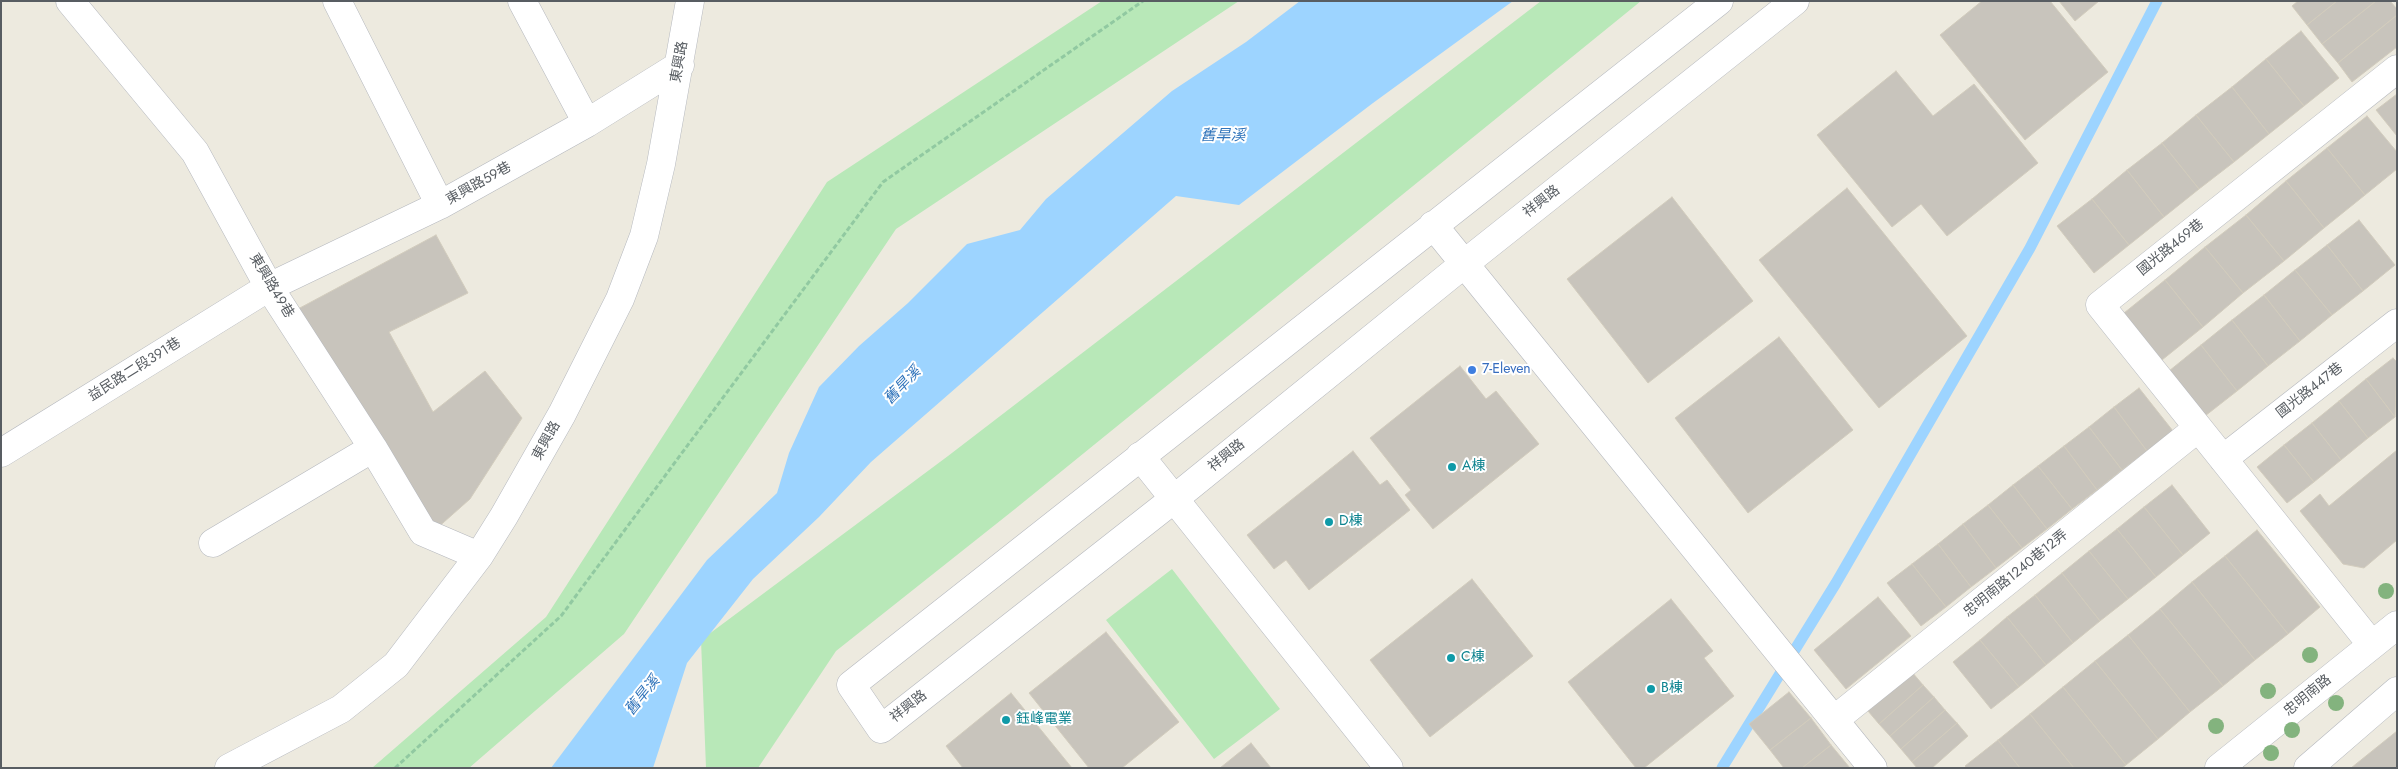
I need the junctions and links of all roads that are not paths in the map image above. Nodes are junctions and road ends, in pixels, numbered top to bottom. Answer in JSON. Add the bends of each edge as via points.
{"nodes":[{"id":1,"x":70,"y":1,"type":"edge"},
{"id":2,"x":337,"y":1,"type":"edge"},
{"id":3,"x":522,"y":1,"type":"edge"},
{"id":4,"x":690,"y":1,"type":"edge"},
{"id":5,"x":1719,"y":1,"type":"edge"},
{"id":6,"x":1795,"y":1,"type":"edge"},
{"id":7,"x":680,"y":65,"type":"junction"},
{"id":8,"x":2397,"y":69,"type":"edge"},
{"id":9,"x":587,"y":123,"type":"junction"},
{"id":10,"x":440,"y":205,"type":"junction"},
{"id":11,"x":1433,"y":225,"type":"junction"},
{"id":12,"x":1464,"y":264,"type":"junction"},
{"id":13,"x":269,"y":287,"type":"junction"},
{"id":14,"x":2397,"y":323,"type":"edge"},
{"id":15,"x":2198,"y":428,"type":"junction"},
{"id":16,"x":373,"y":448,"type":"junction"},
{"id":17,"x":1,"y":453,"type":"edge"},
{"id":18,"x":1140,"y":456,"type":"junction"},
{"id":19,"x":2223,"y":459,"type":"junction"},
{"id":20,"x":1174,"y":499,"type":"junction"},
{"id":21,"x":213,"y":543,"type":"dead end"},
{"id":22,"x":479,"y":556,"type":"junction"},
{"id":23,"x":2397,"y":625,"type":"edge"},
{"id":24,"x":2372,"y":645,"type":"junction"},
{"id":25,"x":2397,"y":692,"type":"edge"},
{"id":26,"x":1834,"y":720,"type":"junction"},
{"id":27,"x":229,"y":768,"type":"edge"},
{"id":28,"x":1389,"y":768,"type":"edge"},
{"id":29,"x":1873,"y":768,"type":"edge"},
{"id":30,"x":2219,"y":768,"type":"edge"},
{"id":31,"x":2308,"y":768,"type":"edge"}],
"edges":[{"from":1,"to":13,"type":"street","name":"東興路49巷","via":[[195,152]]},
{"from":2,"to":10,"type":"street"},
{"from":3,"to":9,"type":"street"},
{"from":4,"to":7,"type":"street","name":"東興路"},
{"from":5,"to":11,"type":"street","name":"祥興路"},
{"from":6,"to":12,"type":"street","name":"祥興路"},
{"from":7,"to":9,"type":"street","name":"東興路59巷"},
{"from":7,"to":22,"type":"street","name":"東興路","via":[[644,236],[620,299],[562,414]]},
{"from":8,"to":15,"type":"street","name":"國光路469巷","via":[[2100,305]]},
{"from":9,"to":10,"type":"street","name":"東興路59巷"},
{"from":10,"to":13,"type":"street","name":"東興路59巷"},
{"from":11,"to":12,"type":"street"},
{"from":11,"to":18,"type":"street","name":"祥興路"},
{"from":12,"to":20,"type":"street","name":"祥興路"},
{"from":12,"to":26,"type":"street"},
{"from":13,"to":16,"type":"street","name":"東興路49巷"},
{"from":13,"to":17,"type":"street","name":"益民路二段391巷"},
{"from":14,"to":19,"type":"street","name":"國光路447巷"},
{"from":15,"to":19,"type":"street","name":"國光路469巷"},
{"from":15,"to":26,"type":"street","name":"忠明南路1240巷12弄"},
{"from":16,"to":21,"type":"street"},
{"from":16,"to":22,"type":"street","name":"東興路49巷","via":[[424,532]]},
{"from":18,"to":20,"type":"street"},
{"from":18,"to":20,"type":"street","name":"祥興路","via":[[851,685],[882,729]]},
{"from":19,"to":24,"type":"street","name":"國光路469巷"},
{"from":20,"to":28,"type":"street"},
{"from":22,"to":27,"type":"street","name":"東興路","via":[[396,664],[341,708]]},
{"from":23,"to":24,"type":"street","name":"忠明南路"},
{"from":24,"to":30,"type":"street","name":"忠明南路"},
{"from":25,"to":31,"type":"street"},
{"from":26,"to":29,"type":"street"}]}
